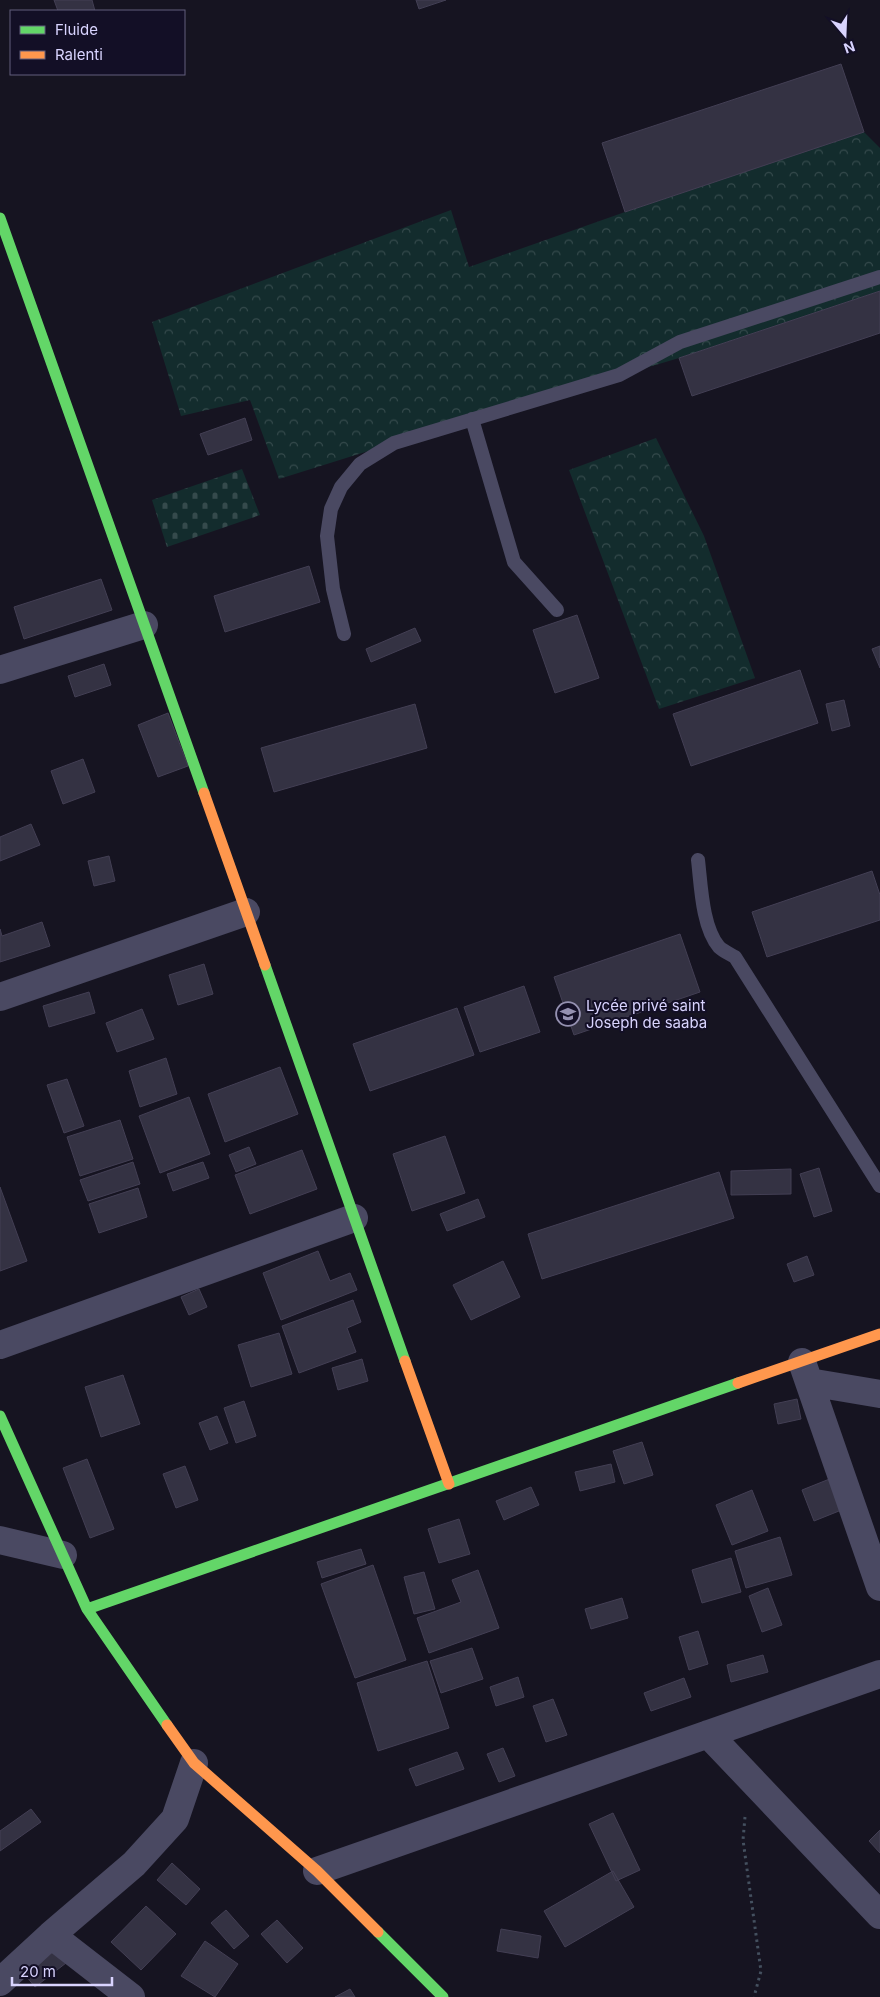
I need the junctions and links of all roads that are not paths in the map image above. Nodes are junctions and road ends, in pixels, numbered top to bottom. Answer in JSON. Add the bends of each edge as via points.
{"nodes":[{"id":1,"x":1,"y":230,"type":"edge"},
{"id":2,"x":880,"y":277,"type":"edge"},
{"id":3,"x":472,"y":419,"type":"junction"},
{"id":4,"x":557,"y":610,"type":"dead end"},
{"id":5,"x":144,"y":625,"type":"junction"},
{"id":6,"x":344,"y":634,"type":"dead end"},
{"id":7,"x":0,"y":670,"type":"edge"},
{"id":8,"x":698,"y":860,"type":"dead end"},
{"id":9,"x":246,"y":912,"type":"junction"},
{"id":10,"x":0,"y":998,"type":"edge"},
{"id":11,"x":880,"y":1186,"type":"edge"},
{"id":12,"x":354,"y":1218,"type":"junction"},
{"id":13,"x":880,"y":1334,"type":"edge"},
{"id":14,"x":0,"y":1345,"type":"edge"},
{"id":15,"x":806,"y":1372,"type":"junction"},
{"id":16,"x":880,"y":1394,"type":"edge"},
{"id":17,"x":0,"y":1416,"type":"edge"},
{"id":18,"x":449,"y":1484,"type":"junction"},
{"id":19,"x":0,"y":1540,"type":"edge"},
{"id":20,"x":63,"y":1555,"type":"junction"},
{"id":21,"x":880,"y":1587,"type":"edge"},
{"id":22,"x":87,"y":1609,"type":"junction"},
{"id":23,"x":880,"y":1674,"type":"edge"},
{"id":24,"x":708,"y":1734,"type":"junction"},
{"id":25,"x":194,"y":1763,"type":"junction"},
{"id":26,"x":317,"y":1871,"type":"junction"},
{"id":27,"x":880,"y":1915,"type":"edge"},
{"id":28,"x":51,"y":1935,"type":"junction"},
{"id":29,"x":0,"y":1982,"type":"edge"},
{"id":30,"x":132,"y":1997,"type":"edge"},
{"id":31,"x":443,"y":1997,"type":"edge"}],
"edges":[{"from":1,"to":5,"type":"street"},
{"from":2,"to":3,"type":"lane","via":[[680,342],[619,375]]},
{"from":3,"to":4,"type":"lane","via":[[514,562]]},
{"from":3,"to":6,"type":"lane","via":[[394,442],[360,464],[341,487],[332,509],[327,536],[333,589]]},
{"from":5,"to":7,"type":"street"},
{"from":5,"to":9,"type":"street"},
{"from":8,"to":11,"type":"lane","via":[[711,936],[720,948],[735,957]]},
{"from":9,"to":10,"type":"street"},
{"from":9,"to":12,"type":"street"},
{"from":12,"to":14,"type":"street"},
{"from":12,"to":18,"type":"street"},
{"from":13,"to":15,"type":"street"},
{"from":15,"to":16,"type":"street"},
{"from":15,"to":18,"type":"street"},
{"from":15,"to":21,"type":"street"},
{"from":17,"to":20,"type":"street"},
{"from":18,"to":22,"type":"street"},
{"from":19,"to":20,"type":"street"},
{"from":20,"to":22,"type":"street"},
{"from":22,"to":25,"type":"street"},
{"from":23,"to":24,"type":"street"},
{"from":24,"to":26,"type":"street"},
{"from":24,"to":27,"type":"street"},
{"from":25,"to":26,"type":"street"},
{"from":25,"to":28,"type":"street","via":[[175,1819],[134,1864]]},
{"from":26,"to":31,"type":"street"},
{"from":28,"to":29,"type":"street"},
{"from":28,"to":30,"type":"street"}]}
